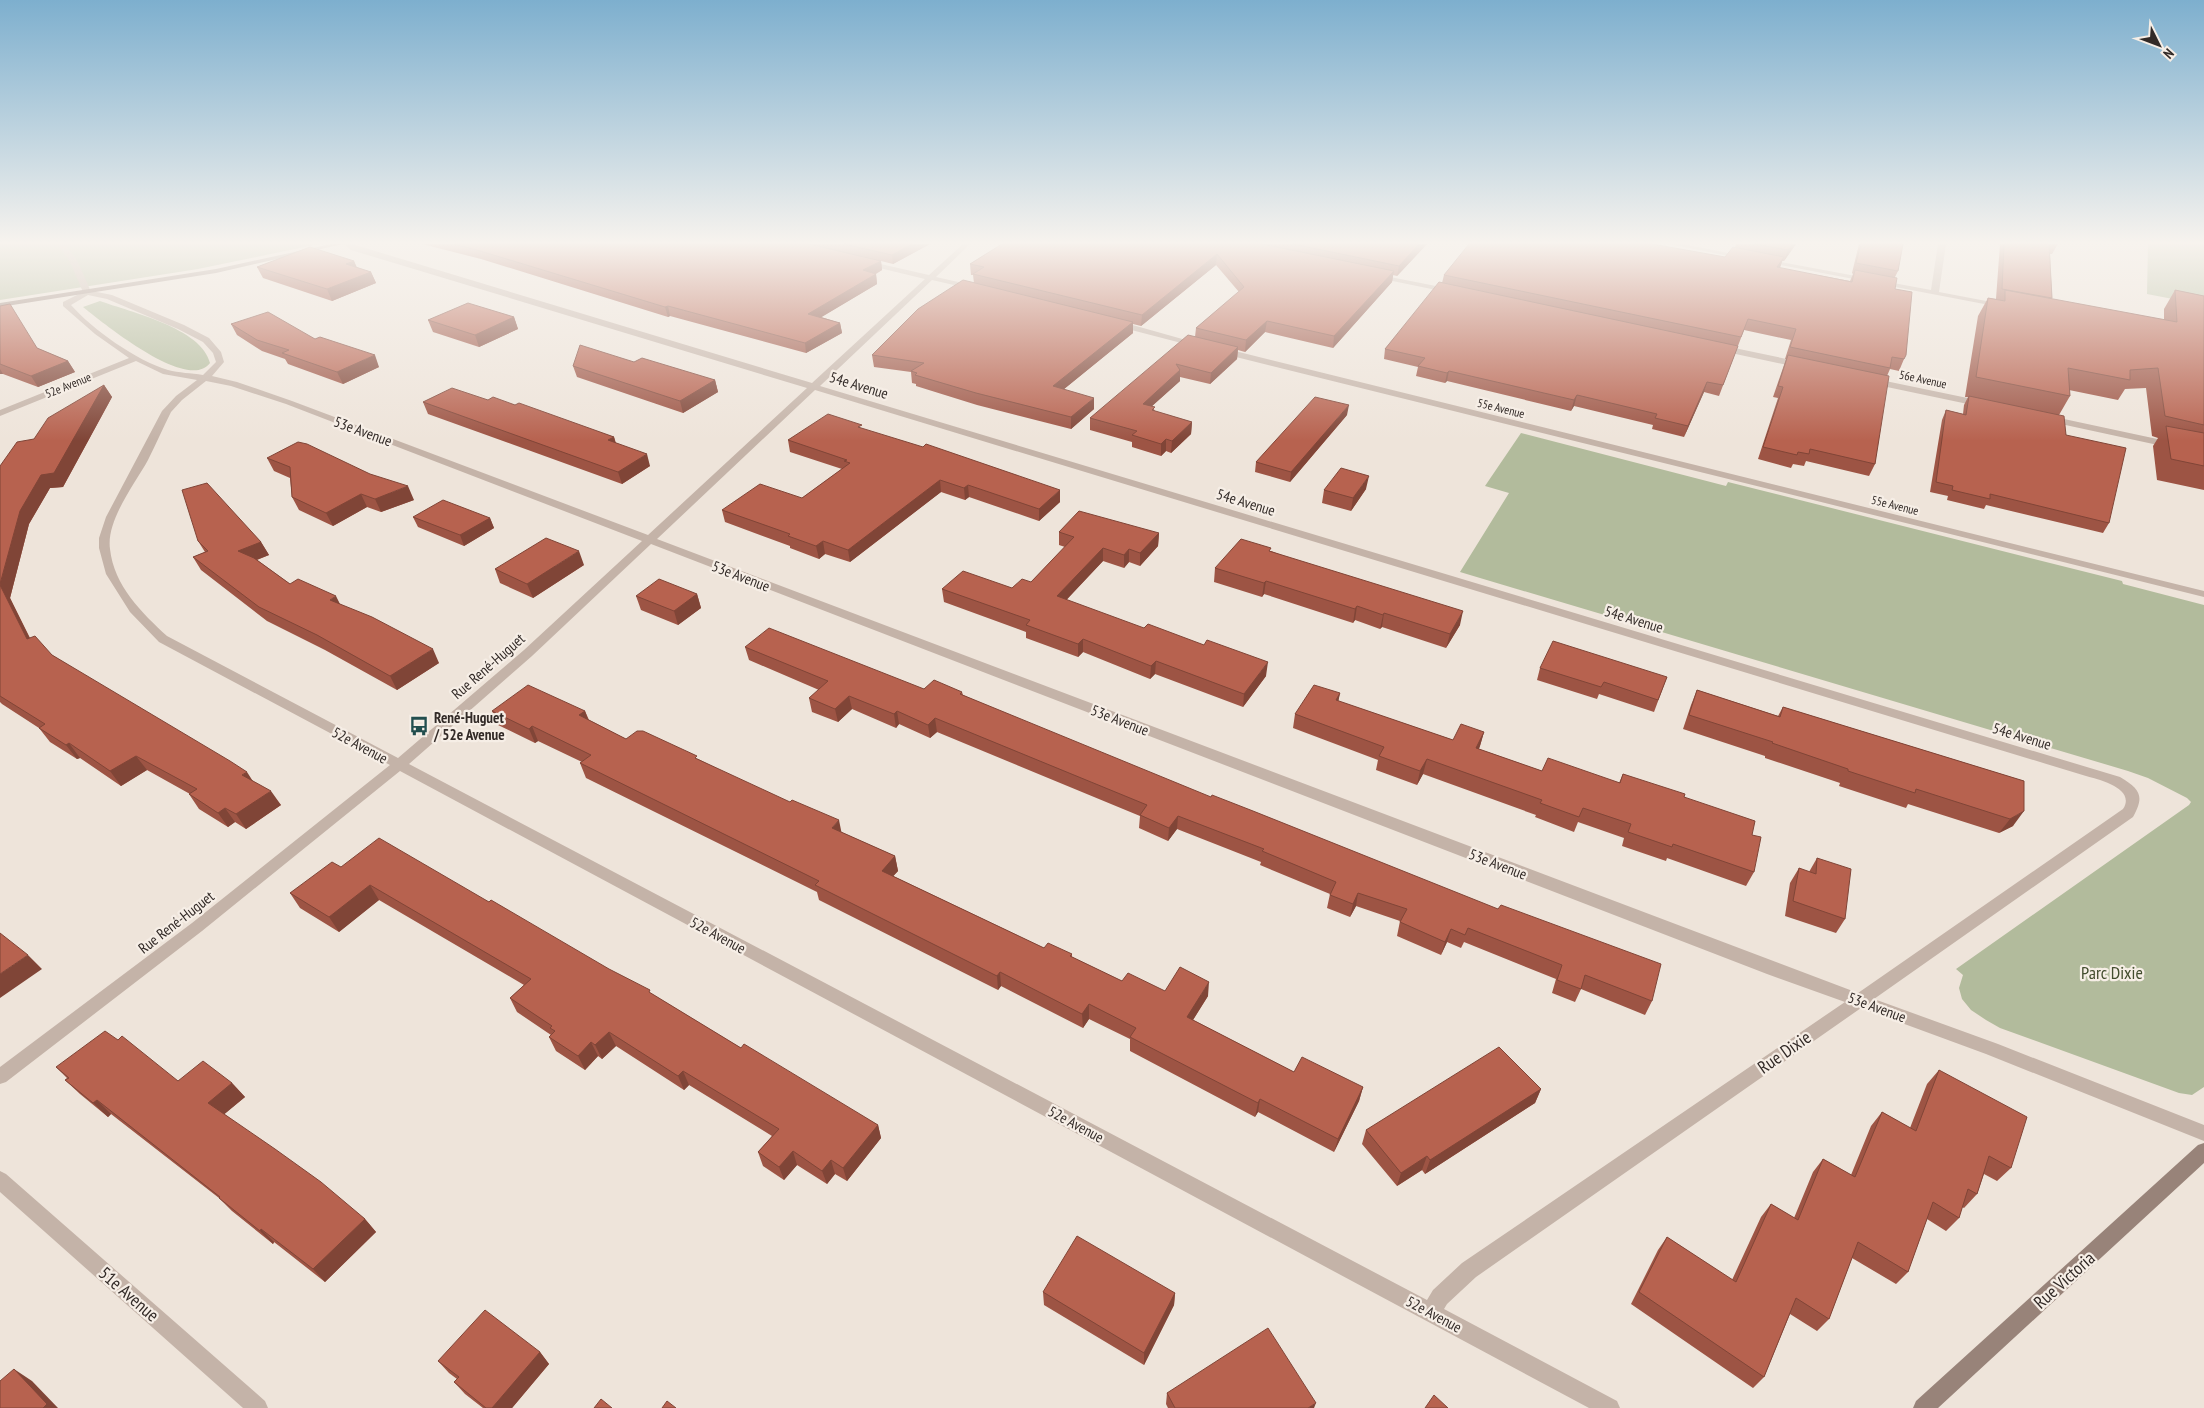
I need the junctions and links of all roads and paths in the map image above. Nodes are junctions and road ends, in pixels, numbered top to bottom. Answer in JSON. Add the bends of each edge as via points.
{"nodes":[{"id":1,"x":71,"y":310,"type":"edge"},
{"id":2,"x":138,"y":310,"type":"edge"},
{"id":3,"x":559,"y":310,"type":"edge"},
{"id":4,"x":897,"y":310,"type":"edge"},
{"id":5,"x":1105,"y":321,"type":"edge"},
{"id":6,"x":1708,"y":346,"type":"edge"},
{"id":7,"x":136,"y":358,"type":"junction"},
{"id":8,"x":1814,"y":368,"type":"edge"},
{"id":9,"x":202,"y":378,"type":"junction"},
{"id":10,"x":1863,"y":379,"type":"edge"},
{"id":11,"x":812,"y":386,"type":"junction"},
{"id":12,"x":1989,"y":406,"type":"edge"},
{"id":13,"x":0,"y":413,"type":"edge"},
{"id":14,"x":2038,"y":416,"type":"edge"},
{"id":15,"x":2204,"y":452,"type":"edge"},
{"id":16,"x":649,"y":540,"type":"junction"},
{"id":17,"x":2204,"y":594,"type":"edge"},
{"id":18,"x":399,"y":765,"type":"junction"},
{"id":19,"x":2134,"y":795,"type":"joint"},
{"id":20,"x":1860,"y":1000,"type":"junction"},
{"id":21,"x":0,"y":1077,"type":"edge"},
{"id":22,"x":2204,"y":1134,"type":"edge"},
{"id":23,"x":2204,"y":1152,"type":"edge"},
{"id":24,"x":0,"y":1180,"type":"edge"},
{"id":25,"x":1430,"y":1312,"type":"junction"},
{"id":26,"x":258,"y":1408,"type":"edge"},
{"id":27,"x":1610,"y":1408,"type":"edge"},
{"id":28,"x":1923,"y":1408,"type":"edge"}],
"edges":[{"from":1,"to":7,"type":"street"},
{"from":2,"to":9,"type":"street","via":[[206,340],[217,352],[220,362]]},
{"from":3,"to":11,"type":"street","name":"54e Avenue"},
{"from":4,"to":11,"type":"street","name":"Rue René-Huguet"},
{"from":5,"to":17,"type":"street","name":"55e Avenue"},
{"from":6,"to":8,"type":"street"},
{"from":7,"to":9,"type":"street","via":[[164,372]]},
{"from":7,"to":13,"type":"street","name":"52e Avenue"},
{"from":9,"to":16,"type":"street","name":"53e Avenue","via":[[233,383]]},
{"from":9,"to":18,"type":"street","name":"52e Avenue","via":[[175,399],[122,497],[110,522],[104,546],[108,569],[141,619],[162,639]]},
{"from":10,"to":12,"type":"street","name":"56e Avenue"},
{"from":11,"to":16,"type":"street","name":"Rue René-Huguet"},
{"from":11,"to":19,"type":"street","name":"54e Avenue","via":[[2068,766],[2115,782]]},
{"from":14,"to":15,"type":"street"},
{"from":16,"to":18,"type":"street","name":"Rue René-Huguet","via":[[528,654]]},
{"from":16,"to":20,"type":"street","name":"53e Avenue"},
{"from":18,"to":21,"type":"street","name":"Rue René-Huguet","via":[[197,927]]},
{"from":18,"to":25,"type":"street","name":"52e Avenue"},
{"from":19,"to":20,"type":"street","name":"Rue Dixie","via":[[2134,806],[2128,813]]},
{"from":20,"to":22,"type":"street","name":"53e Avenue"},
{"from":20,"to":25,"type":"street","name":"Rue Dixie","via":[[1469,1270],[1440,1297]]},
{"from":23,"to":28,"type":"street","name":"Rue Victoria"},
{"from":24,"to":26,"type":"street","name":"51e Avenue"},
{"from":25,"to":27,"type":"street","name":"52e Avenue"}]}
